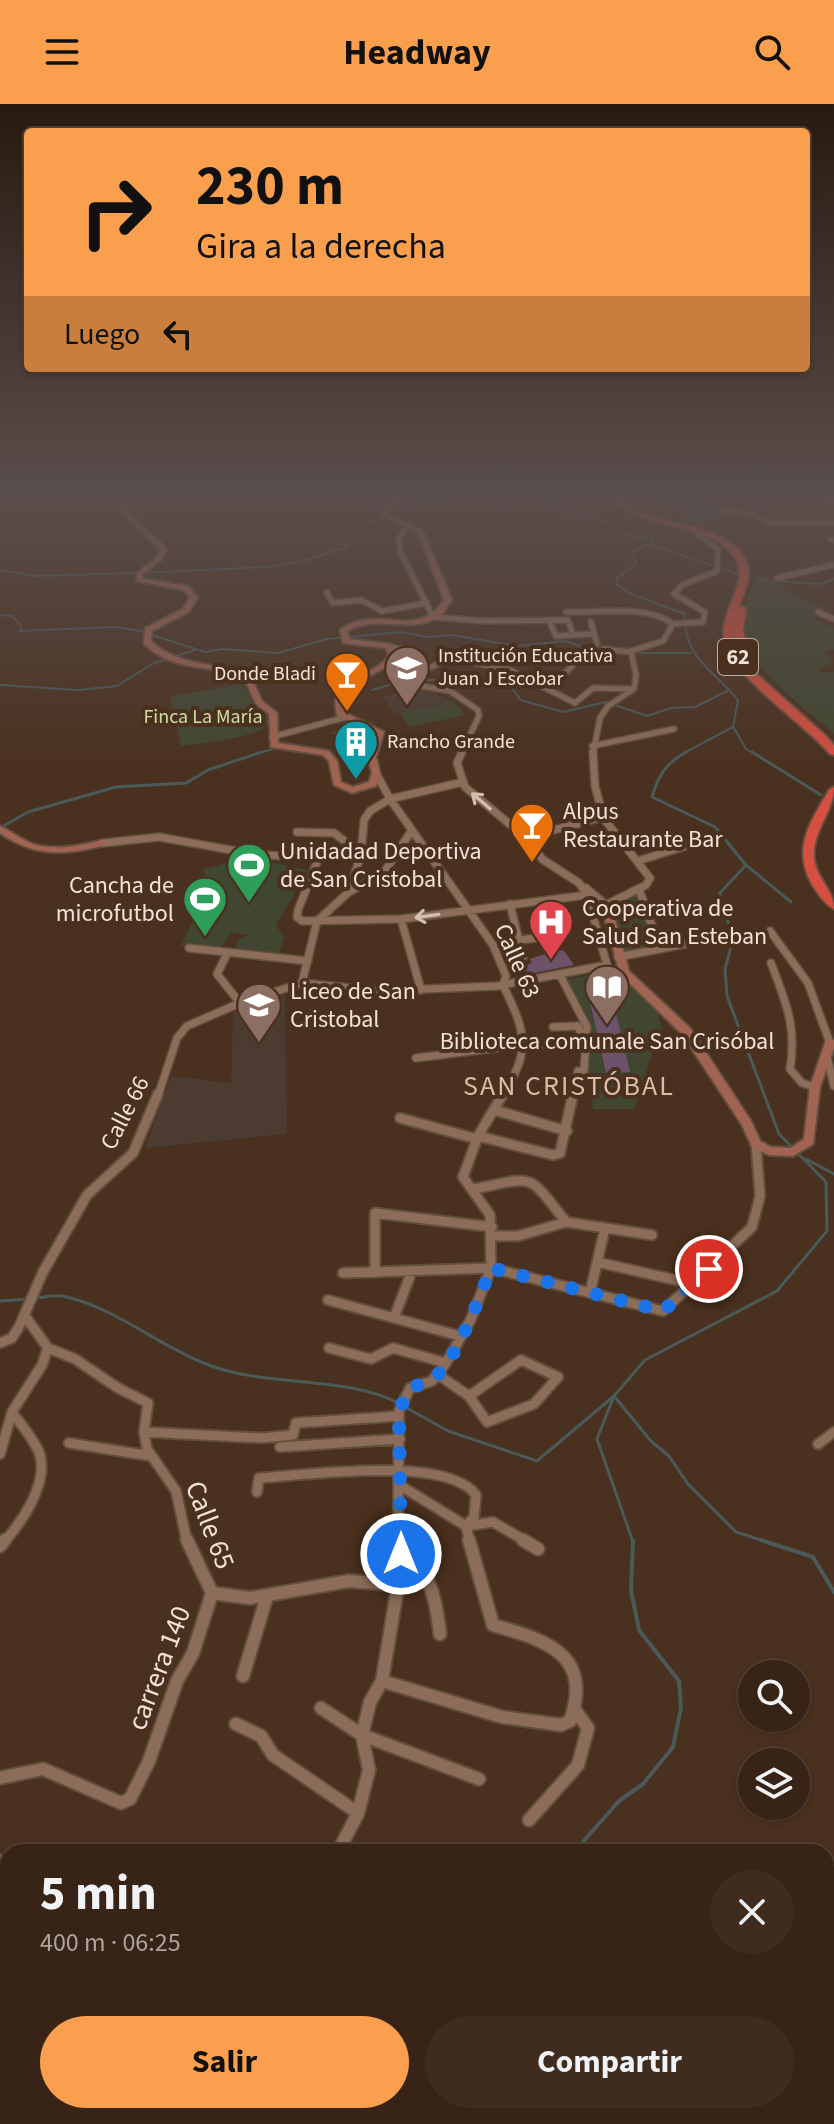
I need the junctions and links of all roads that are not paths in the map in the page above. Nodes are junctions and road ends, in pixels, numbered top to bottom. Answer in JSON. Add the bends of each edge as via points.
{"nodes":[{"id":1,"x":178,"y":586,"type":"edge"},
{"id":2,"x":418,"y":586,"type":"edge"},
{"id":3,"x":445,"y":586,"type":"edge"},
{"id":4,"x":681,"y":586,"type":"edge"},
{"id":5,"x":740,"y":586,"type":"edge"},
{"id":6,"x":746,"y":586,"type":"edge"},
{"id":7,"x":327,"y":593,"type":"dead end"},
{"id":8,"x":427,"y":603,"type":"junction"},
{"id":9,"x":566,"y":612,"type":"dead end"},
{"id":10,"x":818,"y":612,"type":"dead end"},
{"id":11,"x":433,"y":617,"type":"junction"},
{"id":12,"x":834,"y":619,"type":"edge"},
{"id":13,"x":549,"y":621,"type":"junction"},
{"id":14,"x":591,"y":622,"type":"dead end"},
{"id":15,"x":673,"y":624,"type":"junction"},
{"id":16,"x":594,"y":634,"type":"junction"},
{"id":17,"x":573,"y":635,"type":"junction"},
{"id":18,"x":387,"y":646,"type":"junction"},
{"id":19,"x":631,"y":652,"type":"junction"},
{"id":20,"x":578,"y":660,"type":"dead end"},
{"id":21,"x":402,"y":681,"type":"junction"},
{"id":22,"x":549,"y":689,"type":"junction"},
{"id":23,"x":634,"y":689,"type":"junction"},
{"id":24,"x":346,"y":717,"type":"junction"},
{"id":25,"x":674,"y":729,"type":"dead end"},
{"id":26,"x":272,"y":737,"type":"junction"},
{"id":27,"x":834,"y":740,"type":"edge"},
{"id":28,"x":592,"y":746,"type":"junction"},
{"id":29,"x":834,"y":752,"type":"edge"},
{"id":30,"x":376,"y":773,"type":"junction"},
{"id":31,"x":463,"y":782,"type":"junction"},
{"id":32,"x":834,"y":790,"type":"edge"},
{"id":33,"x":390,"y":799,"type":"junction"},
{"id":34,"x":834,"y":808,"type":"edge"},
{"id":35,"x":603,"y":817,"type":"junction"},
{"id":36,"x":0,"y":829,"type":"edge"},
{"id":37,"x":412,"y":830,"type":"junction"},
{"id":38,"x":297,"y":832,"type":"dead end"},
{"id":39,"x":527,"y":837,"type":"junction"},
{"id":40,"x":103,"y":843,"type":"joint"},
{"id":41,"x":695,"y":843,"type":"dead end"},
{"id":42,"x":362,"y":844,"type":"junction"},
{"id":43,"x":351,"y":846,"type":"junction"},
{"id":44,"x":319,"y":857,"type":"junction"},
{"id":45,"x":641,"y":860,"type":"junction"},
{"id":46,"x":579,"y":883,"type":"junction"},
{"id":47,"x":639,"y":889,"type":"junction"},
{"id":48,"x":349,"y":892,"type":"junction"},
{"id":49,"x":834,"y":892,"type":"edge"},
{"id":50,"x":587,"y":895,"type":"junction"},
{"id":51,"x":510,"y":904,"type":"junction"},
{"id":52,"x":606,"y":905,"type":"junction"},
{"id":53,"x":834,"y":905,"type":"edge"},
{"id":54,"x":470,"y":910,"type":"junction"},
{"id":55,"x":401,"y":919,"type":"junction"},
{"id":56,"x":317,"y":921,"type":"junction"},
{"id":57,"x":612,"y":927,"type":"junction"},
{"id":58,"x":598,"y":928,"type":"junction"},
{"id":59,"x":770,"y":931,"type":"dead end"},
{"id":60,"x":565,"y":934,"type":"dead end"},
{"id":61,"x":520,"y":940,"type":"junction"},
{"id":62,"x":695,"y":942,"type":"dead end"},
{"id":63,"x":189,"y":948,"type":"dead end"},
{"id":64,"x":660,"y":949,"type":"junction"},
{"id":65,"x":227,"y":954,"type":"junction"},
{"id":66,"x":523,"y":957,"type":"dead end"},
{"id":67,"x":618,"y":957,"type":"junction"},
{"id":68,"x":308,"y":961,"type":"junction"},
{"id":69,"x":771,"y":963,"type":"dead end"},
{"id":70,"x":560,"y":975,"type":"junction"},
{"id":71,"x":302,"y":983,"type":"junction"},
{"id":72,"x":503,"y":985,"type":"junction"},
{"id":73,"x":421,"y":990,"type":"junction"},
{"id":74,"x":240,"y":1003,"type":"junction"},
{"id":75,"x":553,"y":1027,"type":"dead end"},
{"id":76,"x":584,"y":1044,"type":"junction"},
{"id":77,"x":832,"y":1044,"type":"edge"},
{"id":78,"x":524,"y":1047,"type":"junction"},
{"id":79,"x":827,"y":1057,"type":"junction"},
{"id":80,"x":416,"y":1058,"type":"dead end"},
{"id":81,"x":834,"y":1086,"type":"edge"},
{"id":82,"x":815,"y":1087,"type":"junction"},
{"id":83,"x":494,"y":1110,"type":"junction"},
{"id":84,"x":400,"y":1118,"type":"dead end"},
{"id":85,"x":567,"y":1131,"type":"junction"},
{"id":86,"x":478,"y":1138,"type":"junction"},
{"id":87,"x":756,"y":1144,"type":"junction"},
{"id":88,"x":473,"y":1189,"type":"junction"},
{"id":89,"x":566,"y":1222,"type":"junction"},
{"id":90,"x":605,"y":1228,"type":"junction"},
{"id":91,"x":492,"y":1231,"type":"junction"},
{"id":92,"x":652,"y":1235,"type":"dead end"},
{"id":93,"x":597,"y":1262,"type":"junction"},
{"id":94,"x":491,"y":1268,"type":"junction"},
{"id":95,"x":412,"y":1271,"type":"junction"},
{"id":96,"x":343,"y":1273,"type":"dead end"},
{"id":97,"x":375,"y":1273,"type":"junction"},
{"id":98,"x":693,"y":1284,"type":"junction"},
{"id":99,"x":590,"y":1293,"type":"junction"},
{"id":100,"x":328,"y":1300,"type":"dead end"},
{"id":101,"x":25,"y":1316,"type":"junction"},
{"id":102,"x":394,"y":1318,"type":"junction"},
{"id":103,"x":460,"y":1336,"type":"junction"},
{"id":104,"x":0,"y":1343,"type":"edge"},
{"id":105,"x":48,"y":1348,"type":"junction"},
{"id":106,"x":329,"y":1348,"type":"dead end"},
{"id":107,"x":446,"y":1363,"type":"junction"},
{"id":108,"x":437,"y":1374,"type":"junction"},
{"id":109,"x":469,"y":1396,"type":"junction"},
{"id":110,"x":12,"y":1412,"type":"junction"},
{"id":111,"x":399,"y":1414,"type":"junction"},
{"id":112,"x":144,"y":1432,"type":"junction"},
{"id":113,"x":834,"y":1432,"type":"edge"},
{"id":114,"x":400,"y":1439,"type":"junction"},
{"id":115,"x":278,"y":1442,"type":"junction"},
{"id":116,"x":69,"y":1443,"type":"dead end"},
{"id":117,"x":818,"y":1444,"type":"dead end"},
{"id":118,"x":0,"y":1454,"type":"edge"},
{"id":119,"x":151,"y":1456,"type":"junction"},
{"id":120,"x":401,"y":1469,"type":"junction"},
{"id":121,"x":401,"y":1486,"type":"junction"},
{"id":122,"x":257,"y":1492,"type":"dead end"},
{"id":123,"x":466,"y":1526,"type":"junction"},
{"id":124,"x":0,"y":1546,"type":"edge"},
{"id":125,"x":538,"y":1549,"type":"dead end"},
{"id":126,"x":401,"y":1554,"type":"junction"},
{"id":127,"x":398,"y":1585,"type":"junction"},
{"id":128,"x":212,"y":1593,"type":"junction"},
{"id":129,"x":267,"y":1596,"type":"junction"},
{"id":130,"x":440,"y":1634,"type":"dead end"},
{"id":131,"x":243,"y":1676,"type":"dead end"},
{"id":132,"x":382,"y":1681,"type":"junction"},
{"id":133,"x":321,"y":1708,"type":"dead end"},
{"id":134,"x":575,"y":1710,"type":"junction"},
{"id":135,"x":236,"y":1724,"type":"dead end"},
{"id":136,"x":362,"y":1735,"type":"junction"},
{"id":137,"x":0,"y":1778,"type":"edge"},
{"id":138,"x":479,"y":1779,"type":"dead end"},
{"id":139,"x":358,"y":1813,"type":"junction"},
{"id":140,"x":529,"y":1820,"type":"dead end"},
{"id":141,"x":342,"y":1844,"type":"edge"}],
"edges":[{"from":1,"to":26,"type":"main road","via":[[193,594],[186,610],[146,633],[147,642],[164,658],[240,673],[273,713]]},
{"from":2,"to":8,"type":"street"},
{"from":3,"to":11,"type":"main road","via":[[443,609]]},
{"from":4,"to":15,"type":"street","via":[[675,592],[705,612],[706,619]]},
{"from":5,"to":29,"type":"highway","number":"62","via":[[727,632],[737,656]]},
{"from":6,"to":27,"type":"highway","number":"62","via":[[738,622],[748,657]]},
{"from":7,"to":8,"type":"street","via":[[333,603],[361,600],[382,611]]},
{"from":8,"to":11,"type":"street"},
{"from":9,"to":15,"type":"street","via":[[628,610],[661,615]]},
{"from":10,"to":12,"type":"street"},
{"from":11,"to":13,"type":"street"},
{"from":11,"to":18,"type":"main road","via":[[412,623],[363,621],[348,626],[343,635],[351,642]]},
{"from":13,"to":17,"type":"street","via":[[556,636]]},
{"from":13,"to":17,"type":"street","via":[[569,621]]},
{"from":14,"to":16,"type":"street"},
{"from":15,"to":19,"type":"street","via":[[663,641]]},
{"from":16,"to":17,"type":"street"},
{"from":16,"to":19,"type":"street","via":[[600,646]]},
{"from":18,"to":21,"type":"street","via":[[412,652]]},
{"from":18,"to":24,"type":"main road","via":[[392,660],[358,677],[344,691],[338,707]]},
{"from":19,"to":23,"type":"street"},
{"from":20,"to":22,"type":"street"},
{"from":21,"to":22,"type":"street","via":[[450,658],[498,666]]},
{"from":21,"to":31,"type":"street","via":[[450,691],[478,710],[457,763]]},
{"from":22,"to":23,"type":"street","via":[[577,702],[593,688]]},
{"from":23,"to":28,"type":"street","via":[[610,704]]},
{"from":24,"to":26,"type":"street"},
{"from":24,"to":30,"type":"main road","via":[[380,732],[372,757]]},
{"from":25,"to":28,"type":"street"},
{"from":26,"to":30,"type":"main road","via":[[282,748],[326,753],[337,783],[345,789],[373,784]]},
{"from":28,"to":35,"type":"street"},
{"from":30,"to":33,"type":"street","name":"Calle 63"},
{"from":31,"to":33,"type":"street"},
{"from":39,"to":31,"type":"street","one_way":true},
{"from":32,"to":53,"type":"highway","via":[[806,848],[816,885]]},
{"from":33,"to":37,"type":"street","name":"Calle 63"},
{"from":33,"to":42,"type":"street","via":[[364,820]]},
{"from":34,"to":49,"type":"highway","via":[[815,855]]},
{"from":35,"to":39,"type":"street"},
{"from":35,"to":45,"type":"street"},
{"from":36,"to":40,"type":"main road","via":[[34,849],[75,850]]},
{"from":37,"to":48,"type":"street","via":[[383,874]]},
{"from":37,"to":54,"type":"street","name":"Calle 63"},
{"from":38,"to":43,"type":"street","via":[[333,833]]},
{"from":39,"to":46,"type":"street","via":[[542,859]]},
{"from":40,"to":44,"type":"street","via":[[149,836],[208,842],[257,855]]},
{"from":41,"to":45,"type":"street"},
{"from":42,"to":43,"type":"street"},
{"from":42,"to":48,"type":"street"},
{"from":43,"to":44,"type":"street"},
{"from":44,"to":56,"type":"street","via":[[297,917]]},
{"from":45,"to":47,"type":"street","via":[[650,878]]},
{"from":46,"to":50,"type":"street"},
{"from":46,"to":52,"type":"street"},
{"from":47,"to":52,"type":"street"},
{"from":47,"to":64,"type":"street"},
{"from":48,"to":56,"type":"street"},
{"from":50,"to":51,"type":"street"},
{"from":50,"to":58,"type":"street"},
{"from":51,"to":54,"type":"street"},
{"from":51,"to":61,"type":"street"},
{"from":52,"to":57,"type":"main road"},
{"from":54,"to":55,"type":"street","one_way":true},
{"from":54,"to":72,"type":"street","name":"Calle 63","via":[[502,964],[507,979]]},
{"from":55,"to":56,"type":"street"},
{"from":55,"to":73,"type":"street"},
{"from":56,"to":68,"type":"street"},
{"from":57,"to":58,"type":"street"},
{"from":57,"to":67,"type":"main road"},
{"from":58,"to":70,"type":"street","via":[[607,965]]},
{"from":59,"to":77,"type":"street","via":[[789,950],[822,1009]]},
{"from":60,"to":61,"type":"street"},
{"from":61,"to":66,"type":"street"},
{"from":62,"to":64,"type":"street"},
{"from":63,"to":65,"type":"street"},
{"from":64,"to":67,"type":"street"},
{"from":65,"to":68,"type":"street"},
{"from":65,"to":74,"type":"street","via":[[217,974]]},
{"from":67,"to":87,"type":"main road","via":[[631,982],[692,1039]]},
{"from":68,"to":71,"type":"street"},
{"from":69,"to":82,"type":"street","via":[[790,1012],[795,1040],[790,1069],[802,1083]]},
{"from":70,"to":72,"type":"street"},
{"from":70,"to":76,"type":"street","via":[[587,1027]]},
{"from":71,"to":73,"type":"street"},
{"from":71,"to":74,"type":"street","name":"Calle 66"},
{"from":72,"to":73,"type":"street"},
{"from":72,"to":78,"type":"street","name":"Calle 63","via":[[520,1016]]},
{"from":74,"to":101,"type":"street","name":"Calle 66","via":[[187,1026],[177,1038],[133,1153],[87,1195],[43,1272]]},
{"from":75,"to":76,"type":"street","via":[[576,1022]]},
{"from":76,"to":78,"type":"street"},
{"from":76,"to":85,"type":"street","via":[[584,1071],[578,1071]]},
{"from":77,"to":79,"type":"main road"},
{"from":78,"to":80,"type":"street"},
{"from":78,"to":83,"type":"street","name":"Calle 63","via":[[521,1071]]},
{"from":79,"to":81,"type":"street"},
{"from":79,"to":82,"type":"main road"},
{"from":82,"to":87,"type":"main road","via":[[809,1141],[793,1152],[769,1151]]},
{"from":83,"to":85,"type":"street"},
{"from":83,"to":86,"type":"street","name":"Calle 63"},
{"from":84,"to":86,"type":"street"},
{"from":85,"to":86,"type":"street","via":[[558,1155]]},
{"from":86,"to":88,"type":"street","name":"Calle 63","via":[[463,1177]]},
{"from":87,"to":98,"type":"street","via":[[757,1217]]},
{"from":88,"to":89,"type":"street","via":[[525,1179],[535,1182]]},
{"from":88,"to":91,"type":"street","via":[[485,1204]]},
{"from":89,"to":90,"type":"street"},
{"from":89,"to":91,"type":"street","via":[[518,1236]]},
{"from":90,"to":92,"type":"street"},
{"from":90,"to":93,"type":"street"},
{"from":91,"to":94,"type":"street"},
{"from":91,"to":97,"type":"street","via":[[375,1213]]},
{"from":93,"to":98,"type":"street"},
{"from":93,"to":99,"type":"street"},
{"from":94,"to":95,"type":"street"},
{"from":94,"to":99,"type":"street"},
{"from":94,"to":103,"type":"street"},
{"from":95,"to":97,"type":"street"},
{"from":95,"to":102,"type":"street"},
{"from":96,"to":97,"type":"street"},
{"from":98,"to":99,"type":"street","via":[[663,1311]]},
{"from":100,"to":102,"type":"street"},
{"from":101,"to":104,"type":"street","via":[[12,1338]]},
{"from":101,"to":105,"type":"street"},
{"from":102,"to":103,"type":"street"},
{"from":103,"to":107,"type":"street"},
{"from":105,"to":110,"type":"street"},
{"from":105,"to":112,"type":"street","name":"Calle 65","via":[[91,1366],[115,1387],[148,1403]]},
{"from":106,"to":107,"type":"street","via":[[364,1360],[387,1355],[393,1348]]},
{"from":107,"to":108,"type":"street"},
{"from":108,"to":109,"type":"street"},
{"from":108,"to":111,"type":"street","via":[[410,1388]]},
{"from":109,"to":109,"type":"street","via":[[483,1421],[491,1422],[534,1404],[558,1377],[521,1360]]},
{"from":110,"to":118,"type":"street"},
{"from":110,"to":124,"type":"street","via":[[42,1465],[14,1532]]},
{"from":111,"to":114,"type":"street"},
{"from":111,"to":115,"type":"street","via":[[301,1423],[293,1435]]},
{"from":112,"to":115,"type":"street"},
{"from":112,"to":119,"type":"street","name":"Calle 65"},
{"from":113,"to":117,"type":"street"},
{"from":114,"to":115,"type":"street"},
{"from":114,"to":120,"type":"street"},
{"from":116,"to":119,"type":"street"},
{"from":119,"to":128,"type":"street","name":"Calle 65","via":[[176,1491],[189,1550]]},
{"from":120,"to":121,"type":"street"},
{"from":120,"to":122,"type":"street","via":[[259,1478]]},
{"from":120,"to":123,"type":"street","via":[[444,1474],[472,1487],[477,1508]]},
{"from":121,"to":123,"type":"street"},
{"from":121,"to":126,"type":"street"},
{"from":123,"to":125,"type":"street","via":[[493,1522]]},
{"from":123,"to":134,"type":"street","via":[[493,1625],[553,1644],[572,1667]]},
{"from":126,"to":127,"type":"street"},
{"from":126,"to":130,"type":"street","via":[[421,1565],[433,1588]]},
{"from":127,"to":129,"type":"street","name":"carrera 140","via":[[349,1581]]},
{"from":127,"to":132,"type":"street"},
{"from":128,"to":129,"type":"street","name":"carrera 140"},
{"from":128,"to":137,"type":"street","name":"carrera 140","via":[[193,1653],[130,1799],[121,1803],[43,1769]]},
{"from":129,"to":131,"type":"street"},
{"from":132,"to":134,"type":"street","via":[[502,1717],[561,1725]]},
{"from":132,"to":136,"type":"street"},
{"from":133,"to":136,"type":"street"},
{"from":134,"to":140,"type":"street","via":[[588,1728],[578,1765]]},
{"from":135,"to":139,"type":"street","via":[[261,1736],[273,1755]]},
{"from":136,"to":138,"type":"street"},
{"from":136,"to":139,"type":"street","via":[[369,1770]]},
{"from":139,"to":141,"type":"street"}]}
